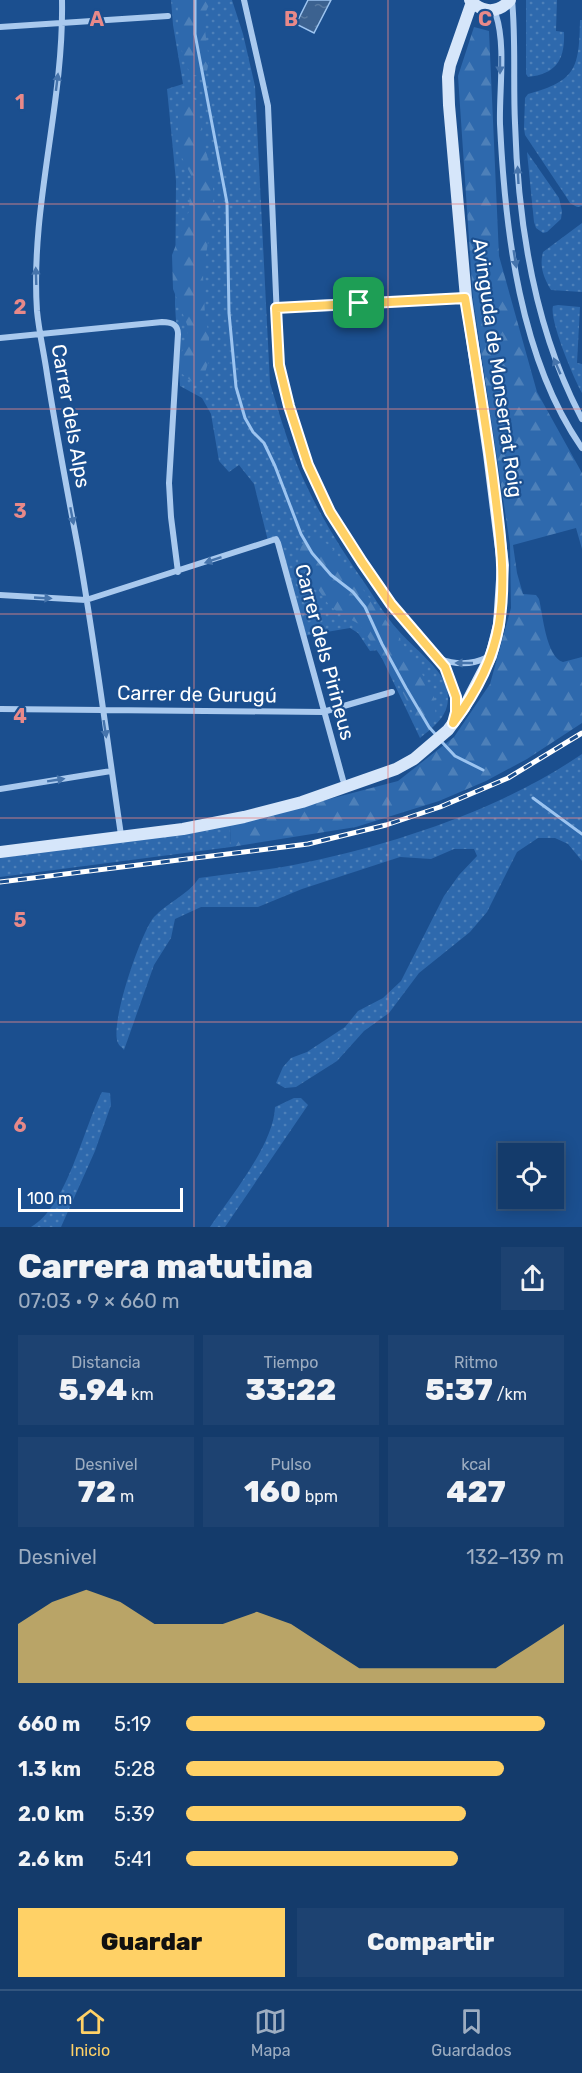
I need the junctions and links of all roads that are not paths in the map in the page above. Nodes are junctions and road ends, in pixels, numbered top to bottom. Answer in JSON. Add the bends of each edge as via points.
{"nodes":[{"id":1,"x":62,"y":0,"type":"edge"},
{"id":2,"x":244,"y":0,"type":"edge"},
{"id":3,"x":511,"y":0,"type":"edge"},
{"id":4,"x":471,"y":1,"type":"edge"},
{"id":5,"x":490,"y":11,"type":"junction"},
{"id":6,"x":168,"y":16,"type":"dead end"},
{"id":7,"x":63,"y":24,"type":"junction"},
{"id":8,"x":0,"y":27,"type":"edge"},
{"id":9,"x":465,"y":298,"type":"junction"},
{"id":10,"x":276,"y":308,"type":"junction"},
{"id":11,"x":41,"y":334,"type":"junction"},
{"id":12,"x":0,"y":338,"type":"edge"},
{"id":13,"x":582,"y":419,"type":"edge"},
{"id":14,"x":582,"y":448,"type":"edge"},
{"id":15,"x":178,"y":572,"type":"junction"},
{"id":16,"x":0,"y":595,"type":"edge"},
{"id":17,"x":86,"y":600,"type":"junction"},
{"id":18,"x":491,"y":656,"type":"junction"},
{"id":19,"x":437,"y":658,"type":"junction"},
{"id":20,"x":392,"y":692,"type":"dead end"},
{"id":21,"x":0,"y":709,"type":"edge"},
{"id":22,"x":102,"y":709,"type":"junction"},
{"id":23,"x":323,"y":712,"type":"junction"},
{"id":24,"x":451,"y":726,"type":"junction"},
{"id":25,"x":111,"y":771,"type":"junction"},
{"id":26,"x":344,"y":780,"type":"dead end"},
{"id":27,"x":0,"y":789,"type":"edge"},
{"id":28,"x":121,"y":835,"type":"junction"},
{"id":29,"x":0,"y":852,"type":"edge"}],
"edges":[{"from":1,"to":7,"type":"street","name":"Carrer dels Alps"},
{"from":2,"to":10,"type":"street","via":[[268,106]]},
{"from":3,"to":5,"type":"street"},
{"from":13,"to":3,"type":"street","one_way":true,"via":[[553,358],[531,268],[518,179]]},
{"from":4,"to":5,"type":"street"},
{"from":4,"to":9,"type":"street","name":"Avinguda de Monserrat Roig","via":[[448,77]]},
{"from":5,"to":14,"type":"street","one_way":true,"via":[[496,15],[500,32],[504,191],[518,280],[540,363]]},
{"from":6,"to":7,"type":"street"},
{"from":7,"to":8,"type":"street"},
{"from":11,"to":7,"type":"street","name":"Carrer dels Alps","one_way":true,"via":[[36,255]]},
{"from":9,"to":10,"type":"street"},
{"from":9,"to":18,"type":"street","name":"Avinguda de Monserrat Roig","via":[[502,554],[500,615]]},
{"from":10,"to":19,"type":"street","via":[[279,365],[308,465],[330,512],[362,562],[391,604]]},
{"from":11,"to":12,"type":"street"},
{"from":11,"to":15,"type":"street","via":[[162,322],[178,329],[169,483]]},
{"from":11,"to":17,"type":"street","name":"Carrer dels Alps","one_way":true},
{"from":15,"to":17,"type":"street"},
{"from":23,"to":15,"type":"street","name":"Carrer dels Pirineus","one_way":true,"via":[[276,539]]},
{"from":16,"to":17,"type":"street","one_way":true},
{"from":17,"to":22,"type":"street","name":"Carrer dels Alps"},
{"from":18,"to":19,"type":"street","one_way":true,"via":[[471,663]]},
{"from":18,"to":24,"type":"street","name":"Avinguda de Monserrat Roig"},
{"from":19,"to":24,"type":"street","via":[[445,667],[456,697]]},
{"from":20,"to":23,"type":"street","name":"Carrer de Gurugú"},
{"from":21,"to":22,"type":"street","name":"Carrer de Gurugú"},
{"from":22,"to":23,"type":"street","name":"Carrer de Gurugú"},
{"from":22,"to":25,"type":"street","name":"Carrer dels Alps","one_way":true},
{"from":23,"to":26,"type":"street","name":"Carrer dels Pirineus"},
{"from":24,"to":28,"type":"street","name":"Avinguda de Monserrat Roig","via":[[427,749],[396,769],[302,802],[183,829]]},
{"from":27,"to":25,"type":"street","one_way":true},
{"from":25,"to":28,"type":"street","name":"Carrer dels Alps"},
{"from":28,"to":29,"type":"street","name":"Avinguda de Monserrat Roig"}]}
